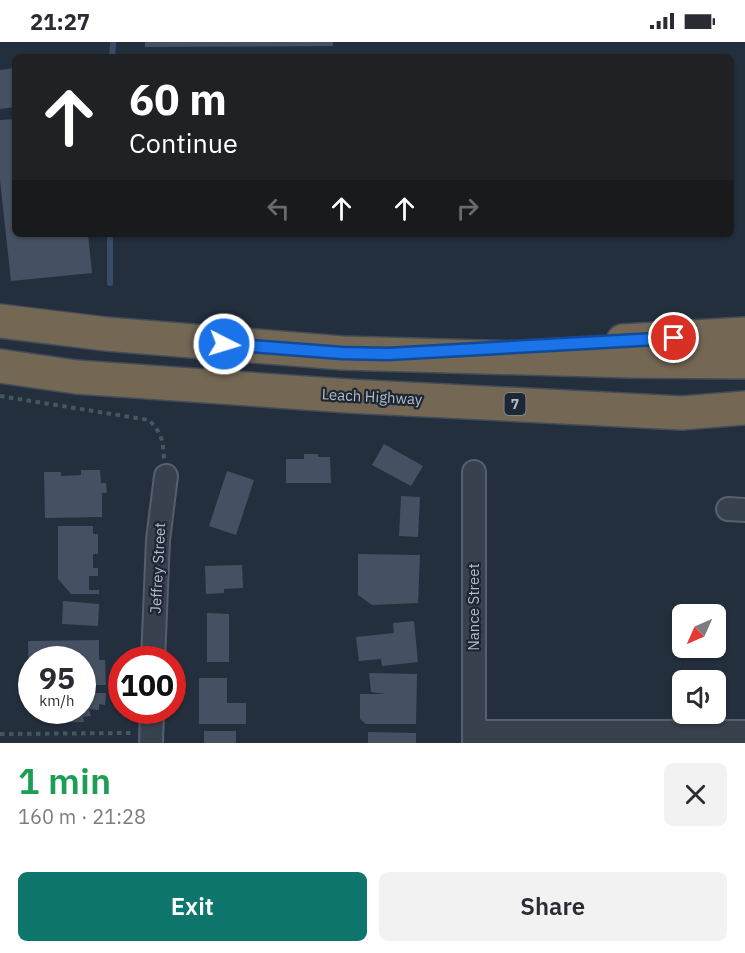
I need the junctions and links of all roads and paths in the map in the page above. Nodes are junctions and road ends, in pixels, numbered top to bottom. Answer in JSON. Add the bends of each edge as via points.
{"nodes":[{"id":1,"x":0,"y":321,"type":"edge"},
{"id":2,"x":745,"y":334,"type":"edge"},
{"id":3,"x":388,"y":354,"type":"junction"},
{"id":4,"x":745,"y":362,"type":"edge"},
{"id":5,"x":0,"y":366,"type":"edge"},
{"id":6,"x":0,"y":396,"type":"edge"},
{"id":7,"x":745,"y":408,"type":"edge"},
{"id":8,"x":682,"y":413,"type":"junction"},
{"id":9,"x":745,"y":418,"type":"edge"},
{"id":10,"x":474,"y":472,"type":"dead end"},
{"id":11,"x":166,"y":476,"type":"joint"},
{"id":12,"x":154,"y":646,"type":"edge"},
{"id":13,"x":151,"y":729,"type":"edge"},
{"id":14,"x":745,"y":732,"type":"edge"},
{"id":15,"x":0,"y":734,"type":"edge"},
{"id":16,"x":474,"y":737,"type":"edge"}],
"edges":[{"from":1,"to":3,"type":"highway","via":[[117,335]]},
{"from":2,"to":3,"type":"highway"},
{"from":3,"to":4,"type":"highway"},
{"from":5,"to":8,"type":"highway","name":"Leach Highway","number":"7","via":[[76,377],[198,386]]},
{"from":6,"to":11,"type":"path","via":[[149,420],[158,429],[163,444]]},
{"from":7,"to":8,"type":"highway","name":"Leach Highway","number":"7"},
{"from":8,"to":9,"type":"highway"},
{"from":10,"to":16,"type":"street","name":"Nance Street"},
{"from":11,"to":12,"type":"street","name":"Jeffrey Street","via":[[158,540]]},
{"from":13,"to":15,"type":"path"},
{"from":14,"to":16,"type":"street"}]}
